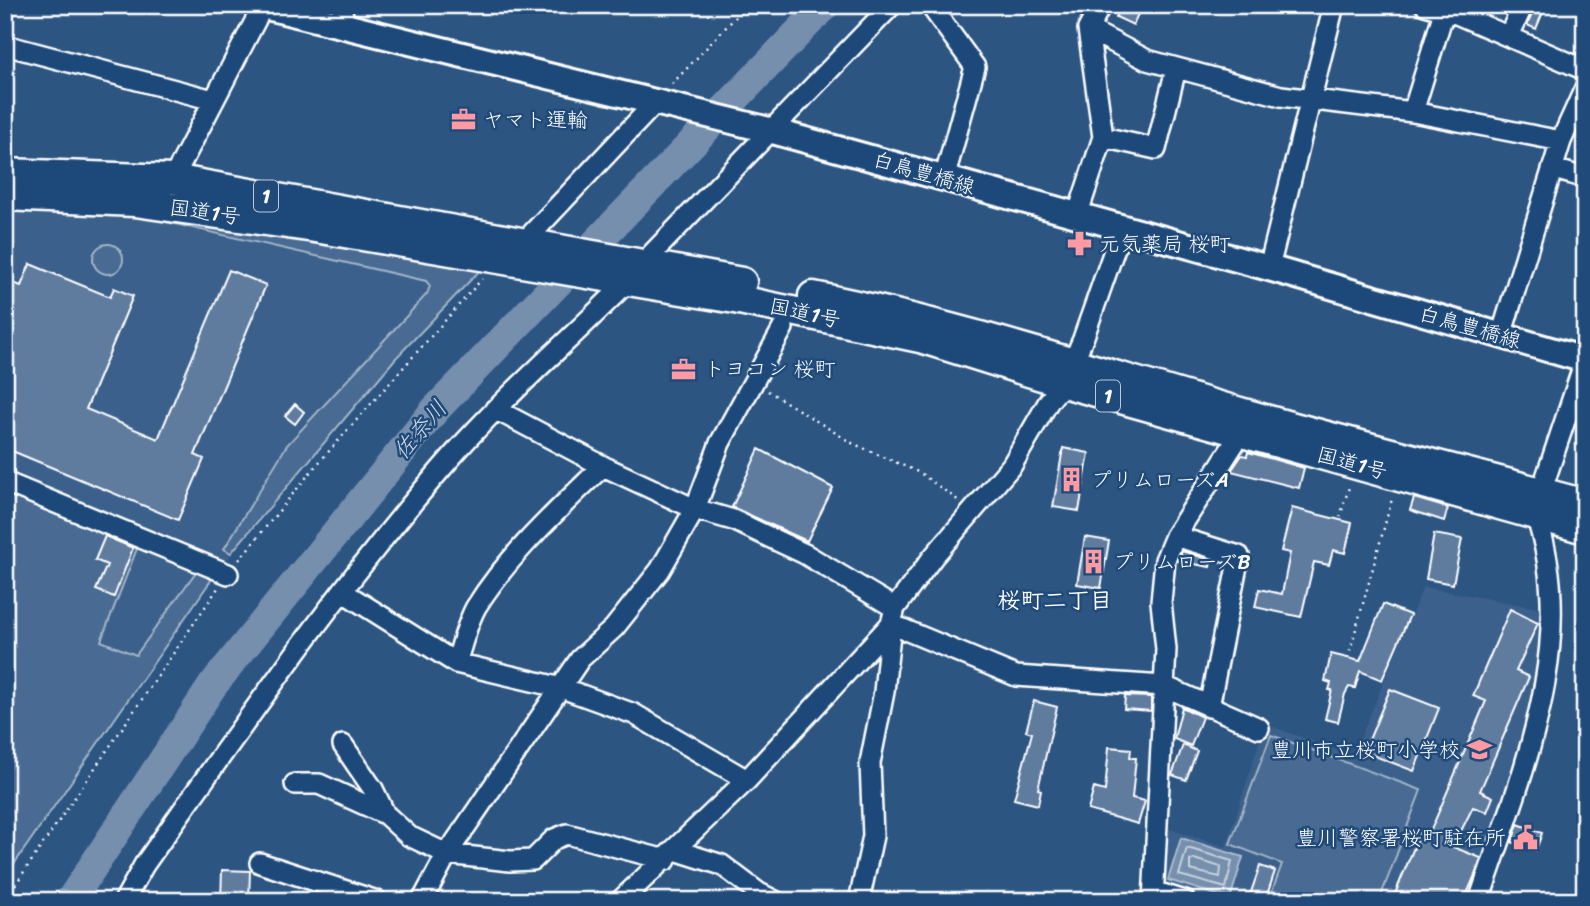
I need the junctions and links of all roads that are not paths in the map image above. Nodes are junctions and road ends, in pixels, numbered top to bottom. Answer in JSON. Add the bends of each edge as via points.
{"nodes":[{"id":1,"x":892,"y":5,"type":"edge"},
{"id":2,"x":930,"y":5,"type":"edge"},
{"id":3,"x":1101,"y":5,"type":"edge"},
{"id":4,"x":1334,"y":5,"type":"edge"},
{"id":5,"x":1523,"y":5,"type":"edge"},
{"id":6,"x":261,"y":6,"type":"edge"},
{"id":7,"x":1438,"y":7,"type":"edge"},
{"id":8,"x":343,"y":16,"type":"edge"},
{"id":9,"x":1088,"y":29,"type":"junction"},
{"id":10,"x":1508,"y":36,"type":"junction"},
{"id":11,"x":5,"y":45,"type":"edge"},
{"id":12,"x":1581,"y":62,"type":"edge"},
{"id":13,"x":1177,"y":69,"type":"junction"},
{"id":14,"x":1585,"y":88,"type":"edge"},
{"id":15,"x":1312,"y":99,"type":"junction"},
{"id":16,"x":213,"y":100,"type":"junction"},
{"id":17,"x":655,"y":103,"type":"junction"},
{"id":18,"x":1413,"y":112,"type":"junction"},
{"id":19,"x":769,"y":130,"type":"junction"},
{"id":20,"x":1103,"y":137,"type":"junction"},
{"id":21,"x":1561,"y":141,"type":"junction"},
{"id":22,"x":1554,"y":169,"type":"junction"},
{"id":23,"x":5,"y":173,"type":"edge"},
{"id":24,"x":1585,"y":178,"type":"edge"},
{"id":25,"x":173,"y":179,"type":"junction"},
{"id":26,"x":944,"y":179,"type":"junction"},
{"id":27,"x":5,"y":197,"type":"edge"},
{"id":28,"x":1077,"y":216,"type":"junction"},
{"id":29,"x":1122,"y":228,"type":"junction"},
{"id":30,"x":519,"y":252,"type":"junction"},
{"id":31,"x":1269,"y":268,"type":"junction"},
{"id":32,"x":636,"y":272,"type":"junction"},
{"id":33,"x":783,"y":328,"type":"dead end"},
{"id":34,"x":1502,"y":336,"type":"junction"},
{"id":35,"x":1585,"y":360,"type":"edge"},
{"id":36,"x":1069,"y":372,"type":"junction"},
{"id":37,"x":495,"y":409,"type":"junction"},
{"id":38,"x":1241,"y":433,"type":"junction"},
{"id":39,"x":603,"y":466,"type":"junction"},
{"id":40,"x":5,"y":482,"type":"edge"},
{"id":41,"x":1538,"y":503,"type":"junction"},
{"id":42,"x":1585,"y":504,"type":"edge"},
{"id":43,"x":695,"y":509,"type":"junction"},
{"id":44,"x":1585,"y":529,"type":"edge"},
{"id":45,"x":1175,"y":536,"type":"junction"},
{"id":46,"x":228,"y":574,"type":"dead end"},
{"id":47,"x":342,"y":592,"type":"junction"},
{"id":48,"x":893,"y":616,"type":"junction"},
{"id":49,"x":456,"y":663,"type":"junction"},
{"id":50,"x":1164,"y":685,"type":"junction"},
{"id":51,"x":562,"y":688,"type":"junction"},
{"id":52,"x":1209,"y":706,"type":"junction"},
{"id":53,"x":1259,"y":728,"type":"dead end"},
{"id":54,"x":343,"y":745,"type":"dead end"},
{"id":55,"x":747,"y":780,"type":"junction"},
{"id":56,"x":295,"y":784,"type":"dead end"},
{"id":57,"x":385,"y":814,"type":"junction"},
{"id":58,"x":447,"y":854,"type":"junction"},
{"id":59,"x":670,"y":855,"type":"junction"},
{"id":60,"x":260,"y":863,"type":"dead end"},
{"id":61,"x":1155,"y":896,"type":"edge"},
{"id":62,"x":628,"y":897,"type":"edge"},
{"id":63,"x":124,"y":901,"type":"edge"},
{"id":64,"x":377,"y":901,"type":"edge"},
{"id":65,"x":422,"y":901,"type":"edge"},
{"id":66,"x":775,"y":901,"type":"edge"},
{"id":67,"x":859,"y":901,"type":"edge"},
{"id":68,"x":1185,"y":901,"type":"edge"},
{"id":69,"x":1479,"y":901,"type":"edge"}],
"edges":[{"from":1,"to":19,"type":"street"},
{"from":2,"to":26,"type":"street","via":[[975,67]]},
{"from":3,"to":9,"type":"street"},
{"from":4,"to":15,"type":"street"},
{"from":5,"to":10,"type":"street"},
{"from":6,"to":8,"type":"main road","name":"白鳥豊橋線"},
{"from":6,"to":16,"type":"street"},
{"from":7,"to":10,"type":"street"},
{"from":7,"to":18,"type":"street"},
{"from":8,"to":17,"type":"main road","name":"白鳥豊橋線"},
{"from":9,"to":13,"type":"street","via":[[1147,60]]},
{"from":9,"to":20,"type":"street"},
{"from":10,"to":12,"type":"street"},
{"from":11,"to":16,"type":"street"},
{"from":13,"to":15,"type":"street","via":[[1282,96]]},
{"from":13,"to":20,"type":"street","via":[[1156,149]]},
{"from":14,"to":21,"type":"street"},
{"from":15,"to":18,"type":"street"},
{"from":15,"to":31,"type":"street"},
{"from":16,"to":25,"type":"street"},
{"from":17,"to":19,"type":"main road","name":"白鳥豊橋線"},
{"from":17,"to":30,"type":"street"},
{"from":18,"to":21,"type":"street"},
{"from":19,"to":26,"type":"main road","name":"白鳥豊橋線"},
{"from":19,"to":32,"type":"street"},
{"from":20,"to":28,"type":"street"},
{"from":21,"to":22,"type":"street"},
{"from":22,"to":24,"type":"street"},
{"from":22,"to":34,"type":"street"},
{"from":23,"to":25,"type":"highway","name":"国道1号","number":"1"},
{"from":25,"to":30,"type":"highway","name":"国道1号","number":"1"},
{"from":26,"to":28,"type":"main road","name":"白鳥豊橋線"},
{"from":27,"to":30,"type":"highway","name":"国道1号","number":"1","via":[[135,202]]},
{"from":28,"to":29,"type":"main road","name":"白鳥豊橋線"},
{"from":29,"to":31,"type":"main road","name":"白鳥豊橋線"},
{"from":29,"to":36,"type":"street"},
{"from":30,"to":32,"type":"highway","name":"国道1号","number":"1"},
{"from":31,"to":34,"type":"main road","name":"白鳥豊橋線"},
{"from":32,"to":36,"type":"highway","name":"国道1号","number":"1","via":[[900,313]]},
{"from":32,"to":37,"type":"street"},
{"from":33,"to":43,"type":"street","via":[[720,443]]},
{"from":34,"to":35,"type":"main road","name":"白鳥豊橋線"},
{"from":35,"to":41,"type":"street"},
{"from":36,"to":38,"type":"highway","name":"国道1号","number":"1"},
{"from":36,"to":41,"type":"highway","name":"国道1号","number":"1","via":[[1246,414]]},
{"from":36,"to":48,"type":"street","via":[[1012,465],[933,557]]},
{"from":37,"to":39,"type":"street"},
{"from":37,"to":47,"type":"street"},
{"from":38,"to":41,"type":"highway","name":"国道1号","number":"1"},
{"from":38,"to":45,"type":"street"},
{"from":39,"to":43,"type":"street"},
{"from":39,"to":49,"type":"street","via":[[501,574],[475,609]]},
{"from":40,"to":46,"type":"street"},
{"from":41,"to":42,"type":"highway","name":"国道1号","number":"1"},
{"from":41,"to":44,"type":"highway","name":"国道1号","number":"1"},
{"from":41,"to":69,"type":"street","via":[[1552,576],[1552,644],[1540,704]]},
{"from":43,"to":48,"type":"street","via":[[733,520],[805,554]]},
{"from":43,"to":51,"type":"street","via":[[660,570],[614,628],[580,659]]},
{"from":45,"to":50,"type":"street","via":[[1165,560],[1161,602],[1167,649]]},
{"from":45,"to":52,"type":"street","via":[[1239,556]]},
{"from":47,"to":49,"type":"street"},
{"from":47,"to":63,"type":"street","via":[[176,819]]},
{"from":48,"to":50,"type":"street","via":[[1016,676]]},
{"from":48,"to":55,"type":"street"},
{"from":48,"to":67,"type":"street","via":[[870,763],[873,836]]},
{"from":49,"to":51,"type":"street"},
{"from":50,"to":52,"type":"street"},
{"from":50,"to":61,"type":"street"},
{"from":51,"to":55,"type":"street","via":[[634,714]]},
{"from":51,"to":58,"type":"street"},
{"from":52,"to":53,"type":"street"},
{"from":54,"to":57,"type":"street"},
{"from":55,"to":59,"type":"street"},
{"from":56,"to":57,"type":"street","via":[[319,784]]},
{"from":57,"to":58,"type":"street","via":[[409,836]]},
{"from":58,"to":59,"type":"street","via":[[533,860],[554,839],[568,834]]},
{"from":58,"to":65,"type":"street"},
{"from":59,"to":62,"type":"street"},
{"from":59,"to":66,"type":"street","via":[[722,865]]},
{"from":60,"to":64,"type":"street"},
{"from":61,"to":68,"type":"street"}]}
